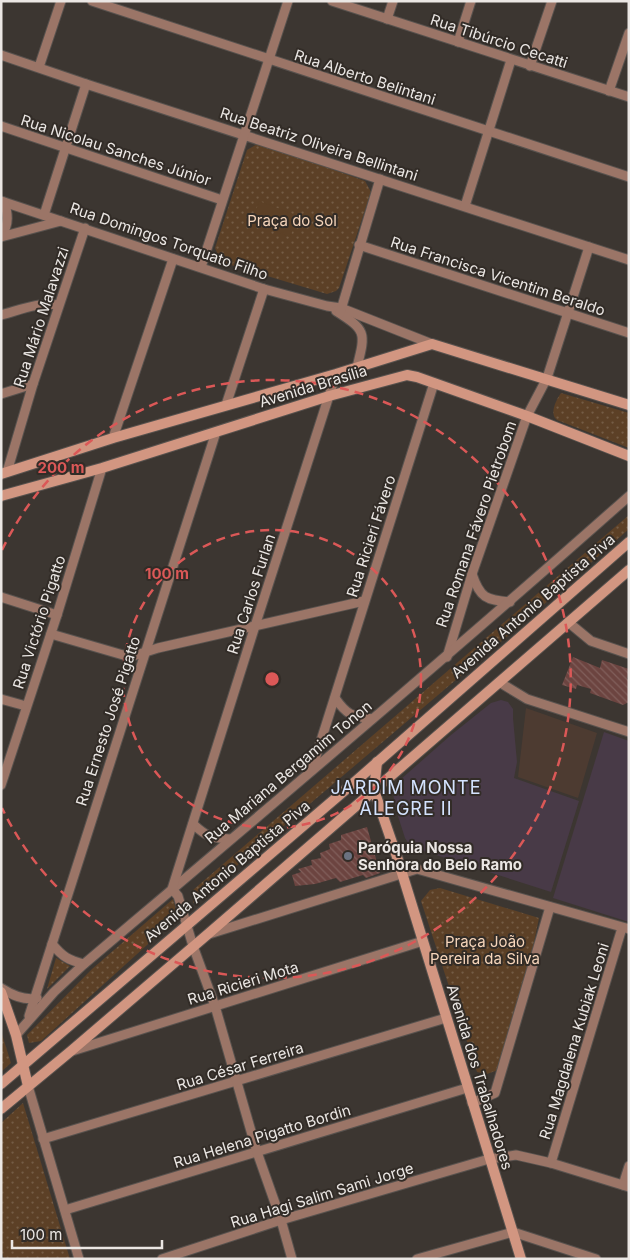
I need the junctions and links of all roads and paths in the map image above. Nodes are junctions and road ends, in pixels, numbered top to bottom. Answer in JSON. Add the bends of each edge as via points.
{"nodes":[{"id":1,"x":61,"y":1,"type":"edge"},
{"id":2,"x":92,"y":1,"type":"edge"},
{"id":3,"x":288,"y":1,"type":"edge"},
{"id":4,"x":332,"y":1,"type":"edge"},
{"id":5,"x":394,"y":1,"type":"edge"},
{"id":6,"x":471,"y":1,"type":"edge"},
{"id":7,"x":552,"y":1,"type":"edge"},
{"id":8,"x":387,"y":19,"type":"junction"},
{"id":9,"x":629,"y":32,"type":"edge"},
{"id":10,"x":458,"y":42,"type":"junction"},
{"id":11,"x":1,"y":54,"type":"edge"},
{"id":12,"x":269,"y":60,"type":"junction"},
{"id":13,"x":511,"y":60,"type":"junction"},
{"id":14,"x":530,"y":66,"type":"junction"},
{"id":15,"x":39,"y":67,"type":"junction"},
{"id":16,"x":86,"y":84,"type":"junction"},
{"id":17,"x":609,"y":91,"type":"junction"},
{"id":18,"x":629,"y":97,"type":"edge"},
{"id":19,"x":1,"y":126,"type":"edge"},
{"id":20,"x":487,"y":132,"type":"junction"},
{"id":21,"x":244,"y":134,"type":"junction"},
{"id":22,"x":65,"y":148,"type":"junction"},
{"id":23,"x":629,"y":177,"type":"edge"},
{"id":24,"x":380,"y":179,"type":"junction"},
{"id":25,"x":222,"y":200,"type":"junction"},
{"id":26,"x":2,"y":201,"type":"edge"},
{"id":27,"x":465,"y":206,"type":"junction"},
{"id":28,"x":44,"y":215,"type":"junction"},
{"id":29,"x":61,"y":221,"type":"junction"},
{"id":30,"x":85,"y":228,"type":"junction"},
{"id":31,"x":1,"y":236,"type":"edge"},
{"id":32,"x":359,"y":244,"type":"junction"},
{"id":33,"x":589,"y":247,"type":"junction"},
{"id":34,"x":173,"y":259,"type":"junction"},
{"id":35,"x":629,"y":260,"type":"edge"},
{"id":36,"x":201,"y":267,"type":"junction"},
{"id":37,"x":264,"y":290,"type":"junction"},
{"id":38,"x":58,"y":305,"type":"junction"},
{"id":39,"x":340,"y":310,"type":"junction"},
{"id":40,"x":568,"y":314,"type":"junction"},
{"id":41,"x":1,"y":316,"type":"edge"},
{"id":42,"x":629,"y":333,"type":"edge"},
{"id":43,"x":432,"y":344,"type":"junction"},
{"id":44,"x":357,"y":367,"type":"junction"},
{"id":45,"x":336,"y":374,"type":"junction"},
{"id":46,"x":547,"y":378,"type":"junction"},
{"id":47,"x":434,"y":383,"type":"junction"},
{"id":48,"x":33,"y":384,"type":"junction"},
{"id":49,"x":1,"y":394,"type":"edge"},
{"id":50,"x":329,"y":396,"type":"junction"},
{"id":51,"x":226,"y":405,"type":"junction"},
{"id":52,"x":629,"y":405,"type":"edge"},
{"id":53,"x":527,"y":416,"type":"junction"},
{"id":54,"x":216,"y":432,"type":"junction"},
{"id":55,"x":113,"y":438,"type":"junction"},
{"id":56,"x":629,"y":456,"type":"edge"},
{"id":57,"x":102,"y":468,"type":"junction"},
{"id":58,"x":4,"y":473,"type":"edge"},
{"id":59,"x":629,"y":496,"type":"edge"},
{"id":60,"x":2,"y":498,"type":"edge"},
{"id":61,"x":629,"y":542,"type":"edge"},
{"id":62,"x":629,"y":570,"type":"edge"},
{"id":63,"x":472,"y":574,"type":"junction"},
{"id":64,"x":1,"y":597,"type":"edge"},
{"id":65,"x":364,"y":601,"type":"junction"},
{"id":66,"x":510,"y":602,"type":"junction"},
{"id":67,"x":57,"y":615,"type":"junction"},
{"id":68,"x":568,"y":622,"type":"junction"},
{"id":69,"x":255,"y":626,"type":"junction"},
{"id":70,"x":51,"y":634,"type":"junction"},
{"id":71,"x":144,"y":652,"type":"junction"},
{"id":72,"x":629,"y":654,"type":"edge"},
{"id":73,"x":447,"y":657,"type":"junction"},
{"id":74,"x":499,"y":682,"type":"junction"},
{"id":75,"x":335,"y":698,"type":"junction"},
{"id":76,"x":1,"y":699,"type":"edge"},
{"id":77,"x":26,"y":706,"type":"junction"},
{"id":78,"x":433,"y":713,"type":"junction"},
{"id":79,"x":372,"y":720,"type":"junction"},
{"id":80,"x":446,"y":729,"type":"junction"},
{"id":81,"x":629,"y":732,"type":"edge"},
{"id":82,"x":377,"y":762,"type":"junction"},
{"id":83,"x":311,"y":770,"type":"junction"},
{"id":84,"x":357,"y":780,"type":"junction"},
{"id":85,"x":1,"y":785,"type":"edge"},
{"id":86,"x":374,"y":790,"type":"junction"},
{"id":87,"x":193,"y":824,"type":"junction"},
{"id":88,"x":230,"y":839,"type":"junction"},
{"id":89,"x":402,"y":874,"type":"junction"},
{"id":90,"x":172,"y":890,"type":"junction"},
{"id":91,"x":550,"y":907,"type":"junction"},
{"id":92,"x":187,"y":924,"type":"junction"},
{"id":93,"x":626,"y":928,"type":"edge"},
{"id":94,"x":208,"y":934,"type":"junction"},
{"id":95,"x":423,"y":941,"type":"junction"},
{"id":96,"x":52,"y":944,"type":"junction"},
{"id":97,"x":193,"y":946,"type":"junction"},
{"id":98,"x":84,"y":964,"type":"junction"},
{"id":99,"x":1,"y":990,"type":"edge"},
{"id":100,"x":54,"y":992,"type":"junction"},
{"id":101,"x":34,"y":999,"type":"junction"},
{"id":102,"x":215,"y":1006,"type":"junction"},
{"id":103,"x":446,"y":1018,"type":"junction"},
{"id":104,"x":29,"y":1019,"type":"junction"},
{"id":105,"x":16,"y":1035,"type":"junction"},
{"id":106,"x":71,"y":1052,"type":"junction"},
{"id":107,"x":23,"y":1066,"type":"junction"},
{"id":108,"x":237,"y":1081,"type":"junction"},
{"id":109,"x":1,"y":1084,"type":"edge"},
{"id":110,"x":28,"y":1086,"type":"junction"},
{"id":111,"x":467,"y":1088,"type":"junction"},
{"id":112,"x":472,"y":1102,"type":"junction"},
{"id":113,"x":1,"y":1109,"type":"edge"},
{"id":114,"x":43,"y":1139,"type":"junction"},
{"id":115,"x":257,"y":1152,"type":"junction"},
{"id":116,"x":489,"y":1160,"type":"junction"},
{"id":117,"x":551,"y":1163,"type":"junction"},
{"id":118,"x":629,"y":1166,"type":"edge"},
{"id":119,"x":626,"y":1186,"type":"edge"},
{"id":120,"x":64,"y":1210,"type":"junction"},
{"id":121,"x":281,"y":1220,"type":"junction"},
{"id":122,"x":512,"y":1232,"type":"junction"},
{"id":123,"x":79,"y":1259,"type":"edge"},
{"id":124,"x":162,"y":1259,"type":"edge"},
{"id":125,"x":292,"y":1259,"type":"edge"},
{"id":126,"x":417,"y":1259,"type":"edge"},
{"id":127,"x":521,"y":1259,"type":"edge"},
{"id":128,"x":596,"y":1259,"type":"edge"}],
"edges":[{"from":1,"to":15,"type":"street"},
{"from":2,"to":12,"type":"street","name":"Rua Alberto Belintani"},
{"from":3,"to":12,"type":"street"},
{"from":4,"to":8,"type":"street","name":"Rua Tibúrcio Cecatti"},
{"from":5,"to":8,"type":"street"},
{"from":6,"to":10,"type":"street"},
{"from":7,"to":14,"type":"street"},
{"from":8,"to":10,"type":"street","name":"Rua Tibúrcio Cecatti"},
{"from":9,"to":17,"type":"street"},
{"from":10,"to":13,"type":"street","name":"Rua Tibúrcio Cecatti"},
{"from":11,"to":15,"type":"street","name":"Rua Beatriz Oliveira Bellintani"},
{"from":12,"to":20,"type":"street","name":"Rua Alberto Belintani"},
{"from":12,"to":21,"type":"street"},
{"from":13,"to":14,"type":"street","name":"Rua Tibúrcio Cecatti"},
{"from":13,"to":20,"type":"street"},
{"from":14,"to":17,"type":"street","name":"Rua Tibúrcio Cecatti"},
{"from":15,"to":16,"type":"street","name":"Rua Beatriz Oliveira Bellintani"},
{"from":16,"to":21,"type":"street","name":"Rua Beatriz Oliveira Bellintani"},
{"from":16,"to":22,"type":"street"},
{"from":17,"to":18,"type":"street","name":"Rua Tibúrcio Cecatti"},
{"from":19,"to":22,"type":"street","name":"Rua Nicolau Sanches Júnior"},
{"from":20,"to":23,"type":"street","name":"Rua Alberto Belintani"},
{"from":20,"to":27,"type":"street"},
{"from":21,"to":24,"type":"street","name":"Rua Beatriz Oliveira Bellintani"},
{"from":21,"to":25,"type":"street"},
{"from":22,"to":25,"type":"street","name":"Rua Nicolau Sanches Júnior"},
{"from":22,"to":28,"type":"street"},
{"from":24,"to":27,"type":"street","name":"Rua Beatriz Oliveira Bellintani"},
{"from":24,"to":32,"type":"street"},
{"from":25,"to":36,"type":"street"},
{"from":26,"to":28,"type":"street","name":"Rua Domingos Torquato Filho"},
{"from":26,"to":31,"type":"street","via":[[8,223]]},
{"from":27,"to":33,"type":"street","name":"Rua Beatriz Oliveira Bellintani"},
{"from":28,"to":29,"type":"street","name":"Rua Domingos Torquato Filho"},
{"from":29,"to":30,"type":"street","name":"Rua Domingos Torquato Filho"},
{"from":29,"to":31,"type":"street"},
{"from":30,"to":34,"type":"street","name":"Rua Domingos Torquato Filho"},
{"from":30,"to":38,"type":"street","name":"Rua Mário Malavazzi"},
{"from":32,"to":39,"type":"street"},
{"from":32,"to":40,"type":"street","name":"Rua Francisca Vicentim Beraldo"},
{"from":33,"to":35,"type":"street","name":"Rua Beatriz Oliveira Bellintani"},
{"from":33,"to":40,"type":"street","name":"Rua Romana Fávero Pietrobom"},
{"from":34,"to":36,"type":"street","name":"Rua Domingos Torquato Filho"},
{"from":34,"to":55,"type":"street"},
{"from":36,"to":37,"type":"street","name":"Rua Domingos Torquato Filho"},
{"from":37,"to":39,"type":"street","name":"Rua Domingos Torquato Filho"},
{"from":37,"to":51,"type":"street"},
{"from":38,"to":41,"type":"street","via":[[35,305]]},
{"from":38,"to":48,"type":"street","name":"Rua Mário Malavazzi"},
{"from":39,"to":43,"type":"street","name":"Rua Domingos Torquato Filho"},
{"from":39,"to":44,"type":"street","name":"Rua Domingos Torquato Filho","via":[[362,332]]},
{"from":40,"to":42,"type":"street","name":"Rua Francisca Vicentim Beraldo"},
{"from":40,"to":46,"type":"street","name":"Rua Romana Fávero Pietrobom"},
{"from":43,"to":44,"type":"main road","name":"Avenida Brasília"},
{"from":43,"to":46,"type":"main road","name":"Rua Domingos Torquato Filho"},
{"from":44,"to":45,"type":"main road","name":"Avenida Brasília"},
{"from":45,"to":50,"type":"street","name":"Rua Carlos Furlan"},
{"from":45,"to":51,"type":"main road","name":"Avenida Brasília"},
{"from":46,"to":52,"type":"main road","name":"Rua Domingos Torquato Filho"},
{"from":46,"to":53,"type":"street","name":"Rua Romana Fávero Pietrobom"},
{"from":47,"to":50,"type":"main road","name":"Avenida Brasília","via":[[407,375]]},
{"from":47,"to":53,"type":"main road","name":"Avenida Brasília"},
{"from":47,"to":65,"type":"street","name":"Rua Ricieri Fávero"},
{"from":48,"to":49,"type":"street"},
{"from":48,"to":58,"type":"street","name":"Rua Mário Malavazzi"},
{"from":50,"to":54,"type":"main road","name":"Avenida Brasília"},
{"from":50,"to":69,"type":"street","name":"Rua Carlos Furlan"},
{"from":51,"to":55,"type":"main road","name":"Avenida Brasília"},
{"from":53,"to":56,"type":"main road","name":"Avenida Brasília"},
{"from":53,"to":63,"type":"street","name":"Rua Romana Fávero Pietrobom"},
{"from":54,"to":57,"type":"main road","name":"Avenida Brasília"},
{"from":54,"to":71,"type":"street","name":"Rua Ernesto José Pigatto"},
{"from":55,"to":58,"type":"main road","name":"Avenida Brasília"},
{"from":57,"to":60,"type":"main road","name":"Avenida Brasília"},
{"from":57,"to":67,"type":"street","name":"Rua Victório Pigatto"},
{"from":59,"to":66,"type":"street","name":"Rua Mariana Bergamim Tonon"},
{"from":61,"to":78,"type":"main road","name":"Avenida Antonio Baptista Piva"},
{"from":62,"to":68,"type":"main road"},
{"from":63,"to":66,"type":"street","via":[[484,597]]},
{"from":63,"to":73,"type":"street","name":"Rua Romana Fávero Pietrobom"},
{"from":64,"to":67,"type":"street"},
{"from":65,"to":69,"type":"street"},
{"from":65,"to":75,"type":"street","name":"Rua Ricieri Fávero"},
{"from":66,"to":73,"type":"street","name":"Rua Mariana Bergamim Tonon"},
{"from":67,"to":70,"type":"street","name":"Rua Victório Pigatto"},
{"from":68,"to":72,"type":"street","via":[[591,641]]},
{"from":68,"to":74,"type":"main road"},
{"from":69,"to":71,"type":"street"},
{"from":69,"to":87,"type":"street","name":"Rua Carlos Furlan"},
{"from":70,"to":71,"type":"street","via":[[130,657]]},
{"from":70,"to":77,"type":"street","name":"Rua Victório Pigatto"},
{"from":71,"to":96,"type":"street","name":"Rua Ernesto José Pigatto"},
{"from":73,"to":79,"type":"street","name":"Rua Mariana Bergamim Tonon"},
{"from":74,"to":80,"type":"main road"},
{"from":74,"to":81,"type":"street","via":[[528,699]]},
{"from":75,"to":79,"type":"street","via":[[344,711]]},
{"from":75,"to":83,"type":"street","name":"Rua Ricieri Fávero"},
{"from":76,"to":77,"type":"street"},
{"from":77,"to":85,"type":"street","name":"Rua Victório Pigatto"},
{"from":78,"to":80,"type":"main road","via":[[438,726]]},
{"from":78,"to":82,"type":"main road","name":"Avenida Antonio Baptista Piva"},
{"from":79,"to":83,"type":"street","name":"Rua Mariana Bergamim Tonon"},
{"from":80,"to":86,"type":"main road"},
{"from":82,"to":84,"type":"main road","name":"Avenida Antonio Baptista Piva"},
{"from":82,"to":86,"type":"main road","name":"Avenida dos Trabalhadores"},
{"from":83,"to":88,"type":"street","name":"Rua Mariana Bergamim Tonon"},
{"from":84,"to":86,"type":"main road"},
{"from":84,"to":92,"type":"main road","name":"Avenida Antonio Baptista Piva"},
{"from":86,"to":89,"type":"main road","name":"Avenida dos Trabalhadores"},
{"from":86,"to":94,"type":"main road"},
{"from":87,"to":88,"type":"street","via":[[205,835]]},
{"from":87,"to":90,"type":"street","name":"Rua Carlos Furlan"},
{"from":88,"to":90,"type":"street","name":"Rua Mariana Bergamim Tonon"},
{"from":89,"to":91,"type":"street","via":[[417,868]]},
{"from":89,"to":94,"type":"street"},
{"from":89,"to":95,"type":"main road","name":"Avenida dos Trabalhadores"},
{"from":90,"to":92,"type":"street","via":[[178,896]]},
{"from":90,"to":98,"type":"street","name":"Rua Mariana Bergamim Tonon"},
{"from":91,"to":93,"type":"street"},
{"from":91,"to":112,"type":"street","via":[[495,1092]]},
{"from":92,"to":97,"type":"street"},
{"from":92,"to":107,"type":"main road","name":"Avenida Antonio Baptista Piva"},
{"from":93,"to":117,"type":"street","name":"Rua Magdalena Kubiak Leoni"},
{"from":94,"to":97,"type":"main road"},
{"from":95,"to":102,"type":"street","name":"Rua Ricieri Mota"},
{"from":95,"to":103,"type":"main road","name":"Avenida dos Trabalhadores"},
{"from":96,"to":98,"type":"street","via":[[71,961]]},
{"from":96,"to":101,"type":"street","name":"Rua Ernesto José Pigatto"},
{"from":97,"to":102,"type":"street"},
{"from":97,"to":106,"type":"main road"},
{"from":98,"to":100,"type":"street","name":"Rua Mariana Bergamim Tonon"},
{"from":99,"to":101,"type":"street"},
{"from":99,"to":105,"type":"main road"},
{"from":100,"to":101,"type":"street","name":"Rua Mariana Bergamim Tonon"},
{"from":100,"to":104,"type":"street","name":"Rua Mariana Bergamim Tonon"},
{"from":101,"to":104,"type":"street","name":"Rua Ernesto José Pigatto"},
{"from":102,"to":106,"type":"street","name":"Rua Ricieri Mota"},
{"from":102,"to":108,"type":"street"},
{"from":103,"to":108,"type":"street","name":"Rua César Ferreira"},
{"from":103,"to":111,"type":"main road","name":"Avenida dos Trabalhadores"},
{"from":104,"to":105,"type":"street","name":"Rua Mariana Bergamim Tonon"},
{"from":105,"to":107,"type":"main road"},
{"from":106,"to":110,"type":"main road"},
{"from":107,"to":109,"type":"main road","name":"Avenida Antonio Baptista Piva"},
{"from":107,"to":110,"type":"main road"},
{"from":108,"to":114,"type":"street","name":"Rua César Ferreira"},
{"from":108,"to":115,"type":"street"},
{"from":110,"to":113,"type":"main road"},
{"from":110,"to":114,"type":"street"},
{"from":111,"to":112,"type":"main road","name":"Avenida dos Trabalhadores"},
{"from":111,"to":115,"type":"street","name":"Rua Helena Pigatto Bordin"},
{"from":112,"to":116,"type":"main road","name":"Avenida dos Trabalhadores"},
{"from":114,"to":120,"type":"street"},
{"from":115,"to":120,"type":"street","name":"Rua Helena Pigatto Bordin"},
{"from":115,"to":121,"type":"street"},
{"from":116,"to":117,"type":"street","name":"Rua Hagi Salim Sami Jorge","via":[[516,1154]]},
{"from":116,"to":121,"type":"street","name":"Rua Hagi Salim Sami Jorge"},
{"from":116,"to":122,"type":"main road","name":"Avenida dos Trabalhadores"},
{"from":117,"to":119,"type":"street","name":"Rua Hagi Salim Sami Jorge"},
{"from":118,"to":119,"type":"street"},
{"from":120,"to":123,"type":"street"},
{"from":121,"to":124,"type":"street","name":"Rua Hagi Salim Sami Jorge"},
{"from":121,"to":125,"type":"street"},
{"from":122,"to":126,"type":"street"},
{"from":122,"to":127,"type":"main road","name":"Avenida dos Trabalhadores"},
{"from":122,"to":128,"type":"street"}]}
